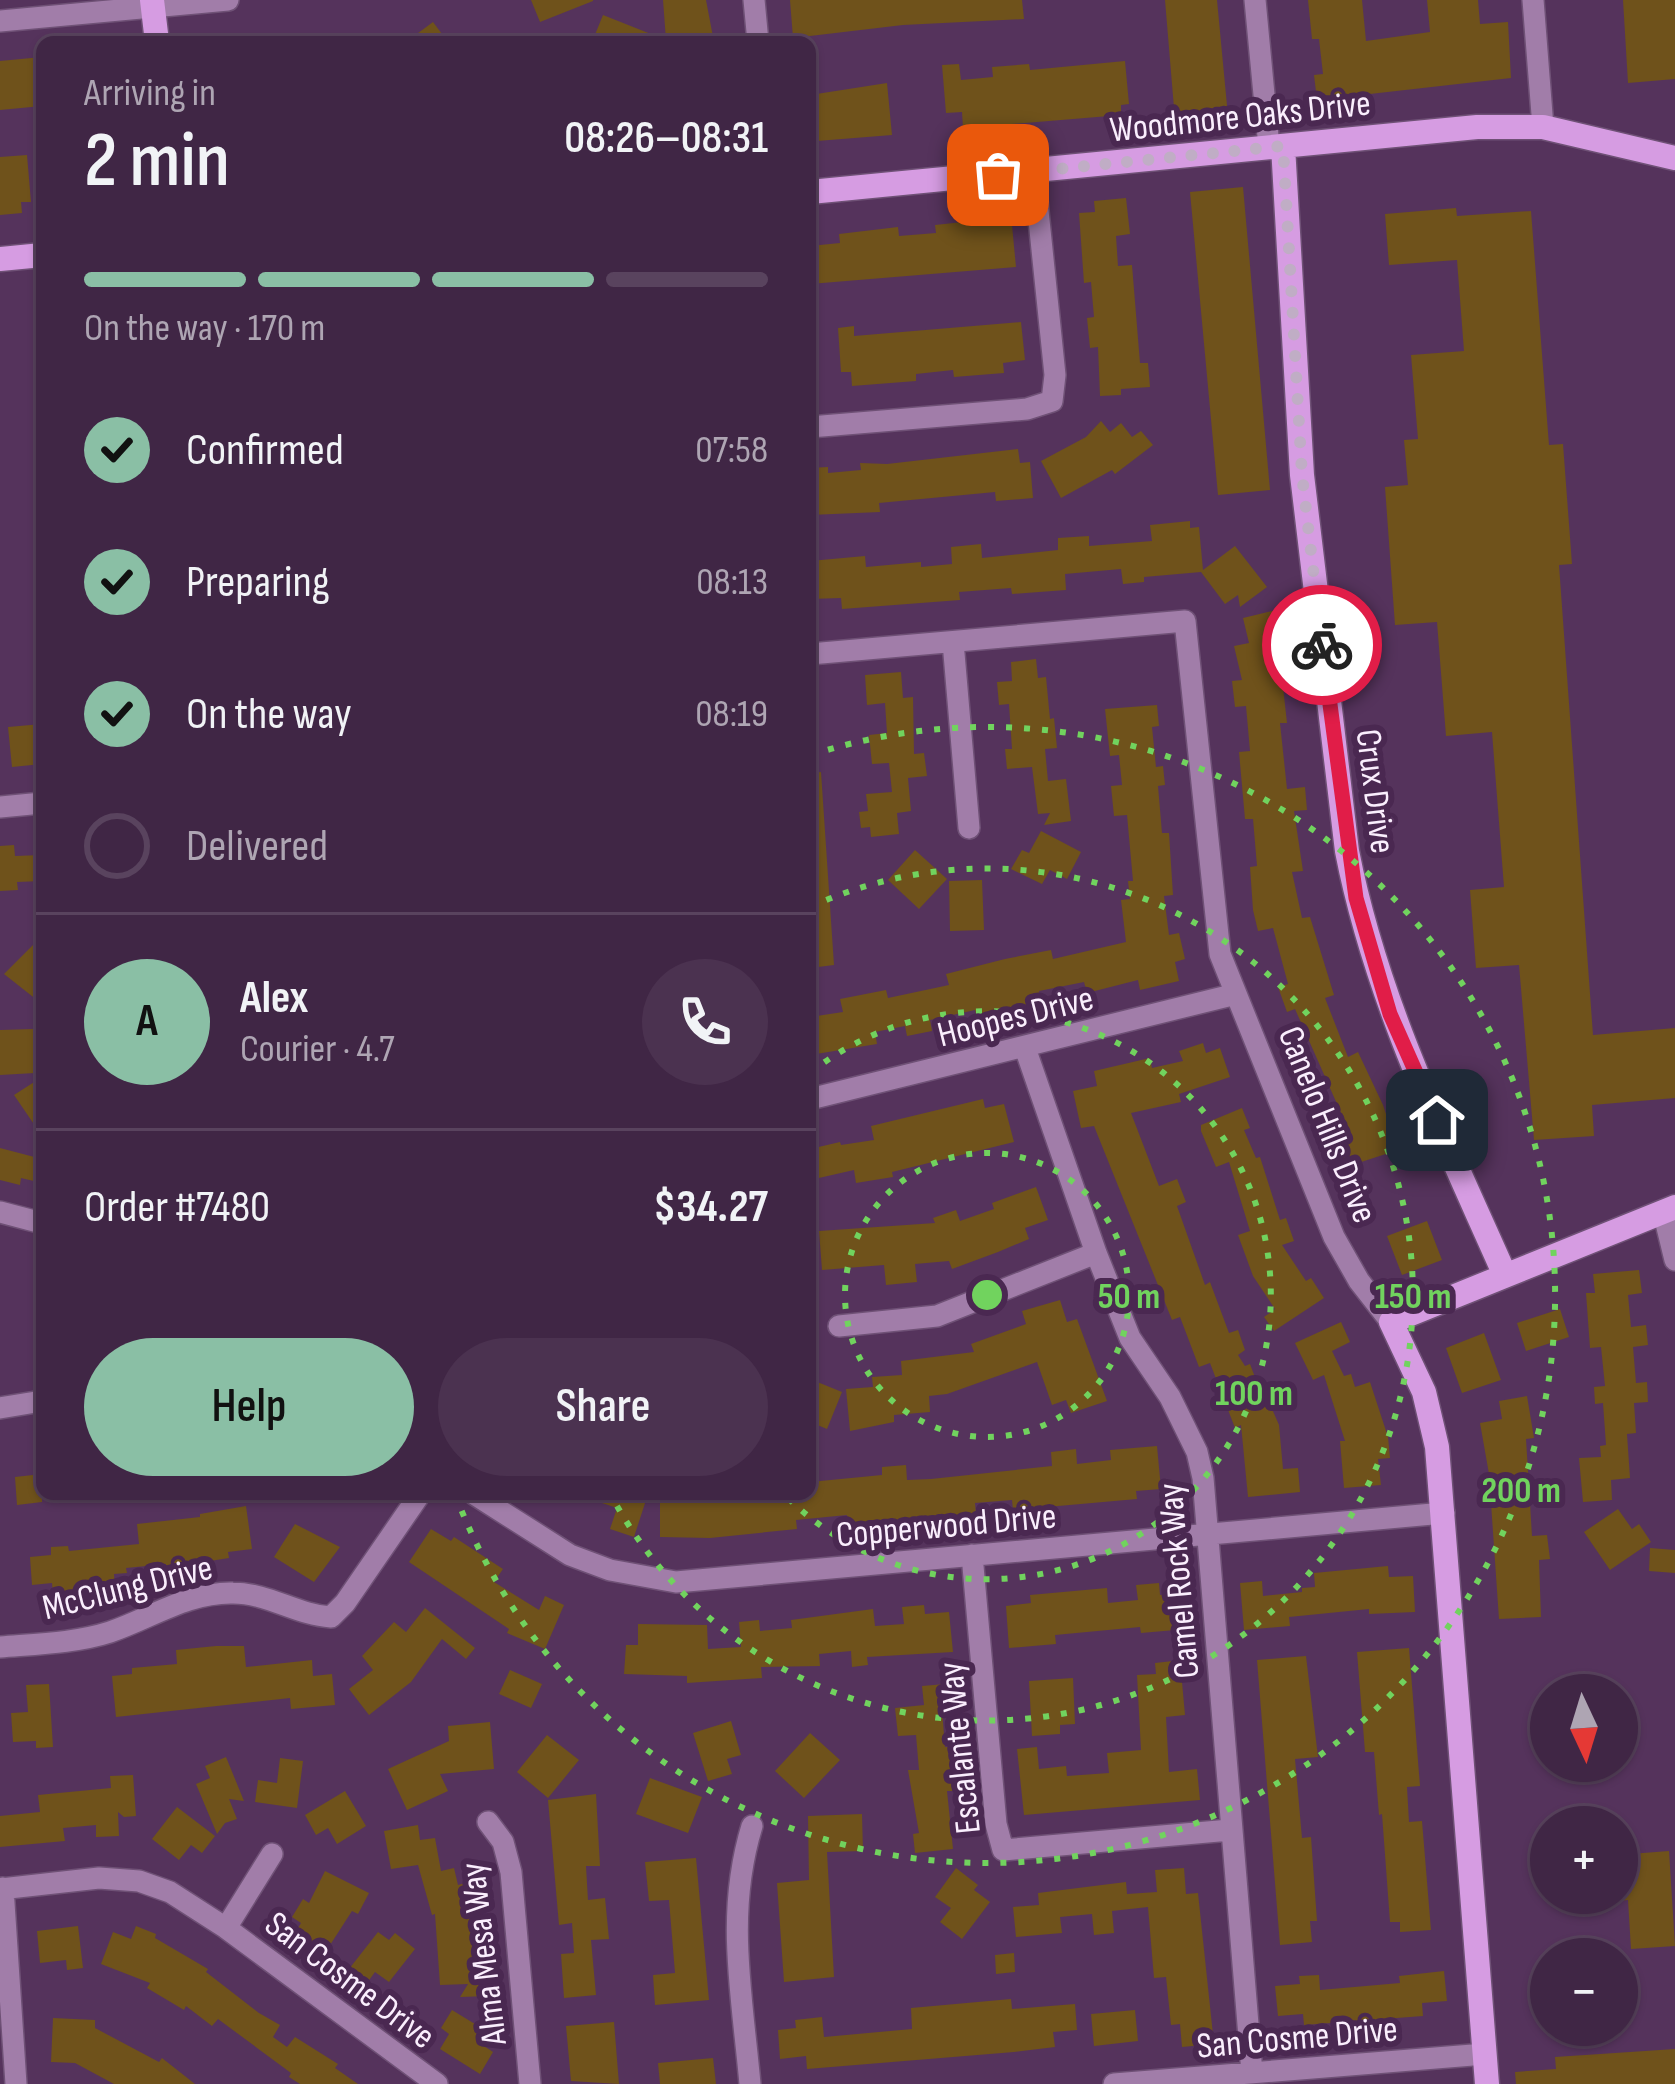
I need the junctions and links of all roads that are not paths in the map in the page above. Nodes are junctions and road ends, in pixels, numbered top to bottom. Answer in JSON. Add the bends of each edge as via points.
{"nodes":[{"id":1,"x":228,"y":0,"type":"edge"},
{"id":2,"x":754,"y":0,"type":"edge"},
{"id":3,"x":1255,"y":0,"type":"edge"},
{"id":4,"x":1533,"y":0,"type":"edge"},
{"id":5,"x":153,"y":4,"type":"edge"},
{"id":6,"x":0,"y":21,"type":"edge"},
{"id":7,"x":156,"y":36,"type":"edge"},
{"id":8,"x":757,"y":36,"type":"edge"},
{"id":9,"x":1543,"y":127,"type":"junction"},
{"id":10,"x":1276,"y":147,"type":"junction"},
{"id":11,"x":1675,"y":158,"type":"edge"},
{"id":12,"x":1034,"y":172,"type":"junction"},
{"id":13,"x":816,"y":191,"type":"edge"},
{"id":14,"x":36,"y":256,"type":"edge"},
{"id":15,"x":0,"y":260,"type":"edge"},
{"id":16,"x":816,"y":427,"type":"edge"},
{"id":17,"x":953,"y":642,"type":"junction"},
{"id":18,"x":816,"y":654,"type":"edge"},
{"id":19,"x":36,"y":803,"type":"edge"},
{"id":20,"x":0,"y":807,"type":"edge"},
{"id":21,"x":969,"y":828,"type":"dead end"},
{"id":22,"x":1236,"y":994,"type":"junction"},
{"id":23,"x":1025,"y":1048,"type":"junction"},
{"id":24,"x":816,"y":1098,"type":"edge"},
{"id":25,"x":1669,"y":1209,"type":"edge"},
{"id":26,"x":0,"y":1212,"type":"edge"},
{"id":27,"x":36,"y":1221,"type":"edge"},
{"id":28,"x":1096,"y":1253,"type":"junction"},
{"id":29,"x":1675,"y":1260,"type":"edge"},
{"id":30,"x":1504,"y":1273,"type":"junction"},
{"id":31,"x":1391,"y":1322,"type":"junction"},
{"id":32,"x":839,"y":1326,"type":"dead end"},
{"id":33,"x":36,"y":1402,"type":"edge"},
{"id":34,"x":0,"y":1408,"type":"edge"},
{"id":35,"x":416,"y":1500,"type":"edge"},
{"id":36,"x":483,"y":1500,"type":"edge"},
{"id":37,"x":1444,"y":1513,"type":"junction"},
{"id":38,"x":1208,"y":1533,"type":"junction"},
{"id":39,"x":972,"y":1555,"type":"junction"},
{"id":40,"x":0,"y":1647,"type":"edge"},
{"id":41,"x":488,"y":1822,"type":"dead end"},
{"id":42,"x":752,"y":1826,"type":"dead end"},
{"id":43,"x":1230,"y":1830,"type":"junction"},
{"id":44,"x":272,"y":1854,"type":"dead end"},
{"id":45,"x":2,"y":1888,"type":"edge"},
{"id":46,"x":226,"y":1928,"type":"junction"},
{"id":47,"x":1485,"y":2054,"type":"junction"},
{"id":48,"x":1252,"y":2073,"type":"junction"},
{"id":49,"x":16,"y":2084,"type":"edge"},
{"id":50,"x":437,"y":2084,"type":"edge"},
{"id":51,"x":530,"y":2084,"type":"edge"},
{"id":52,"x":750,"y":2084,"type":"edge"},
{"id":53,"x":1114,"y":2084,"type":"edge"},
{"id":54,"x":1487,"y":2084,"type":"edge"}],
"edges":[{"from":1,"to":5,"type":"street"},
{"from":2,"to":8,"type":"street"},
{"from":3,"to":10,"type":"street"},
{"from":4,"to":9,"type":"street"},
{"from":5,"to":6,"type":"street"},
{"from":5,"to":7,"type":"street"},
{"from":9,"to":10,"type":"street","name":"Woodmore Oaks Drive"},
{"from":9,"to":11,"type":"street","name":"Woodmore Oaks Drive"},
{"from":10,"to":12,"type":"street","name":"Woodmore Oaks Drive"},
{"from":10,"to":30,"type":"street","name":"Crux Drive","via":[[1302,475],[1353,883],[1390,1014]]},
{"from":12,"to":13,"type":"street","name":"Woodmore Oaks Drive"},
{"from":12,"to":16,"type":"street","via":[[1052,401]]},
{"from":14,"to":15,"type":"street"},
{"from":17,"to":18,"type":"street","name":"Canelo Hills Drive"},
{"from":17,"to":21,"type":"street"},
{"from":17,"to":22,"type":"street","name":"Canelo Hills Drive","via":[[1185,622],[1214,920]]},
{"from":19,"to":20,"type":"street"},
{"from":22,"to":23,"type":"street","name":"Hoopes Drive"},
{"from":22,"to":31,"type":"street","name":"Canelo Hills Drive","via":[[1334,1237]]},
{"from":23,"to":24,"type":"street","name":"Hoopes Drive"},
{"from":23,"to":28,"type":"street","name":"Camel Rock Way"},
{"from":25,"to":29,"type":"street"},
{"from":25,"to":30,"type":"street"},
{"from":26,"to":27,"type":"street"},
{"from":28,"to":32,"type":"street","via":[[937,1316]]},
{"from":28,"to":38,"type":"street","name":"Camel Rock Way","via":[[1130,1338],[1197,1452]]},
{"from":30,"to":31,"type":"street"},
{"from":31,"to":37,"type":"street","name":"Canelo Hills Drive","via":[[1424,1392]]},
{"from":33,"to":34,"type":"street"},
{"from":35,"to":40,"type":"street","name":"McClung Drive","via":[[331,1617],[231,1593],[164,1608],[109,1632]]},
{"from":36,"to":39,"type":"street","name":"Copperwood Drive","via":[[570,1555],[676,1582]]},
{"from":37,"to":38,"type":"street","name":"Copperwood Drive"},
{"from":37,"to":47,"type":"street","name":"Canelo Hills Drive"},
{"from":38,"to":39,"type":"street","name":"Copperwood Drive"},
{"from":38,"to":43,"type":"street","name":"Camel Rock Way"},
{"from":39,"to":43,"type":"street","name":"Escalante Way","via":[[1003,1850]]},
{"from":41,"to":51,"type":"street","name":"Alma Mesa Way","via":[[511,1872]]},
{"from":42,"to":52,"type":"street","via":[[734,1912]]},
{"from":43,"to":48,"type":"street","name":"Camel Rock Way"},
{"from":44,"to":46,"type":"street","name":"San Cosme Drive"},
{"from":45,"to":46,"type":"street","name":"San Cosme Drive","via":[[140,1881]]},
{"from":45,"to":49,"type":"street"},
{"from":46,"to":50,"type":"street","name":"San Cosme Drive"},
{"from":47,"to":48,"type":"street","name":"San Cosme Drive"},
{"from":47,"to":54,"type":"street","name":"Canelo Hills Drive"},
{"from":48,"to":53,"type":"street","name":"San Cosme Drive"}]}
